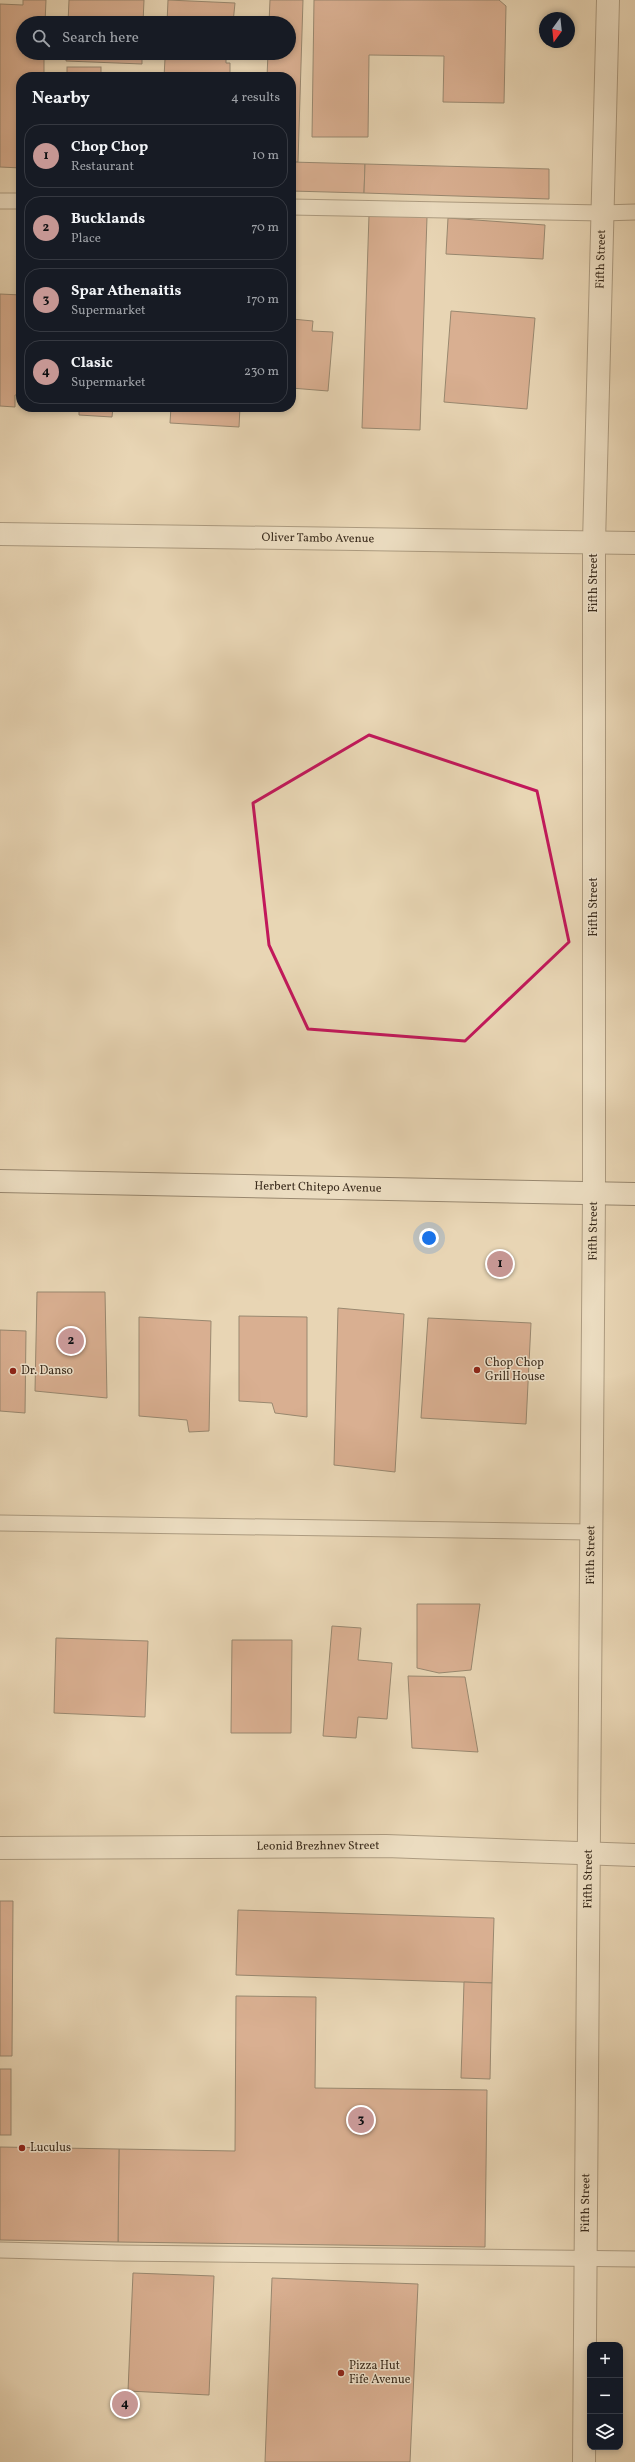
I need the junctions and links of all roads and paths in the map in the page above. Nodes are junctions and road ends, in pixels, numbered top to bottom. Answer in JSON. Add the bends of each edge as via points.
{"nodes":[{"id":1,"x":608,"y":0,"type":"edge"},
{"id":2,"x":0,"y":201,"type":"edge"},
{"id":3,"x":16,"y":201,"type":"edge"},
{"id":4,"x":296,"y":207,"type":"edge"},
{"id":5,"x":635,"y":212,"type":"edge"},
{"id":6,"x":603,"y":214,"type":"junction"},
{"id":7,"x":0,"y":534,"type":"edge"},
{"id":8,"x":594,"y":543,"type":"junction"},
{"id":9,"x":635,"y":543,"type":"edge"},
{"id":10,"x":0,"y":1181,"type":"edge"},
{"id":11,"x":594,"y":1194,"type":"junction"},
{"id":12,"x":635,"y":1194,"type":"edge"},
{"id":13,"x":0,"y":1523,"type":"edge"},
{"id":14,"x":591,"y":1532,"type":"junction"},
{"id":15,"x":0,"y":1848,"type":"edge"},
{"id":16,"x":590,"y":1854,"type":"junction"},
{"id":17,"x":635,"y":1855,"type":"edge"},
{"id":18,"x":0,"y":2250,"type":"edge"},
{"id":19,"x":586,"y":2258,"type":"junction"},
{"id":20,"x":635,"y":2259,"type":"edge"},
{"id":21,"x":584,"y":2462,"type":"edge"}],
"edges":[{"from":1,"to":6,"type":"street","name":"Fifth Street"},
{"from":2,"to":3,"type":"lane"},
{"from":4,"to":6,"type":"lane"},
{"from":5,"to":6,"type":"lane"},
{"from":6,"to":8,"type":"street","name":"Fifth Street"},
{"from":7,"to":8,"type":"street","name":"Oliver Tambo Avenue"},
{"from":8,"to":9,"type":"street","name":"Oliver Tambo Avenue"},
{"from":8,"to":11,"type":"street","name":"Fifth Street"},
{"from":10,"to":11,"type":"street","name":"Herbert Chitepo Avenue"},
{"from":11,"to":12,"type":"street","name":"Herbert Chitepo Avenue"},
{"from":11,"to":14,"type":"street","name":"Fifth Street"},
{"from":13,"to":14,"type":"lane"},
{"from":14,"to":16,"type":"street","name":"Fifth Street"},
{"from":15,"to":16,"type":"street","name":"Leonid Brezhnev Street","via":[[386,1846]]},
{"from":16,"to":17,"type":"street","name":"Leonid Brezhnev Street"},
{"from":16,"to":19,"type":"street","name":"Fifth Street"},
{"from":18,"to":19,"type":"lane","via":[[117,2254]]},
{"from":19,"to":20,"type":"lane"},
{"from":19,"to":21,"type":"street","name":"Fifth Street"}]}
